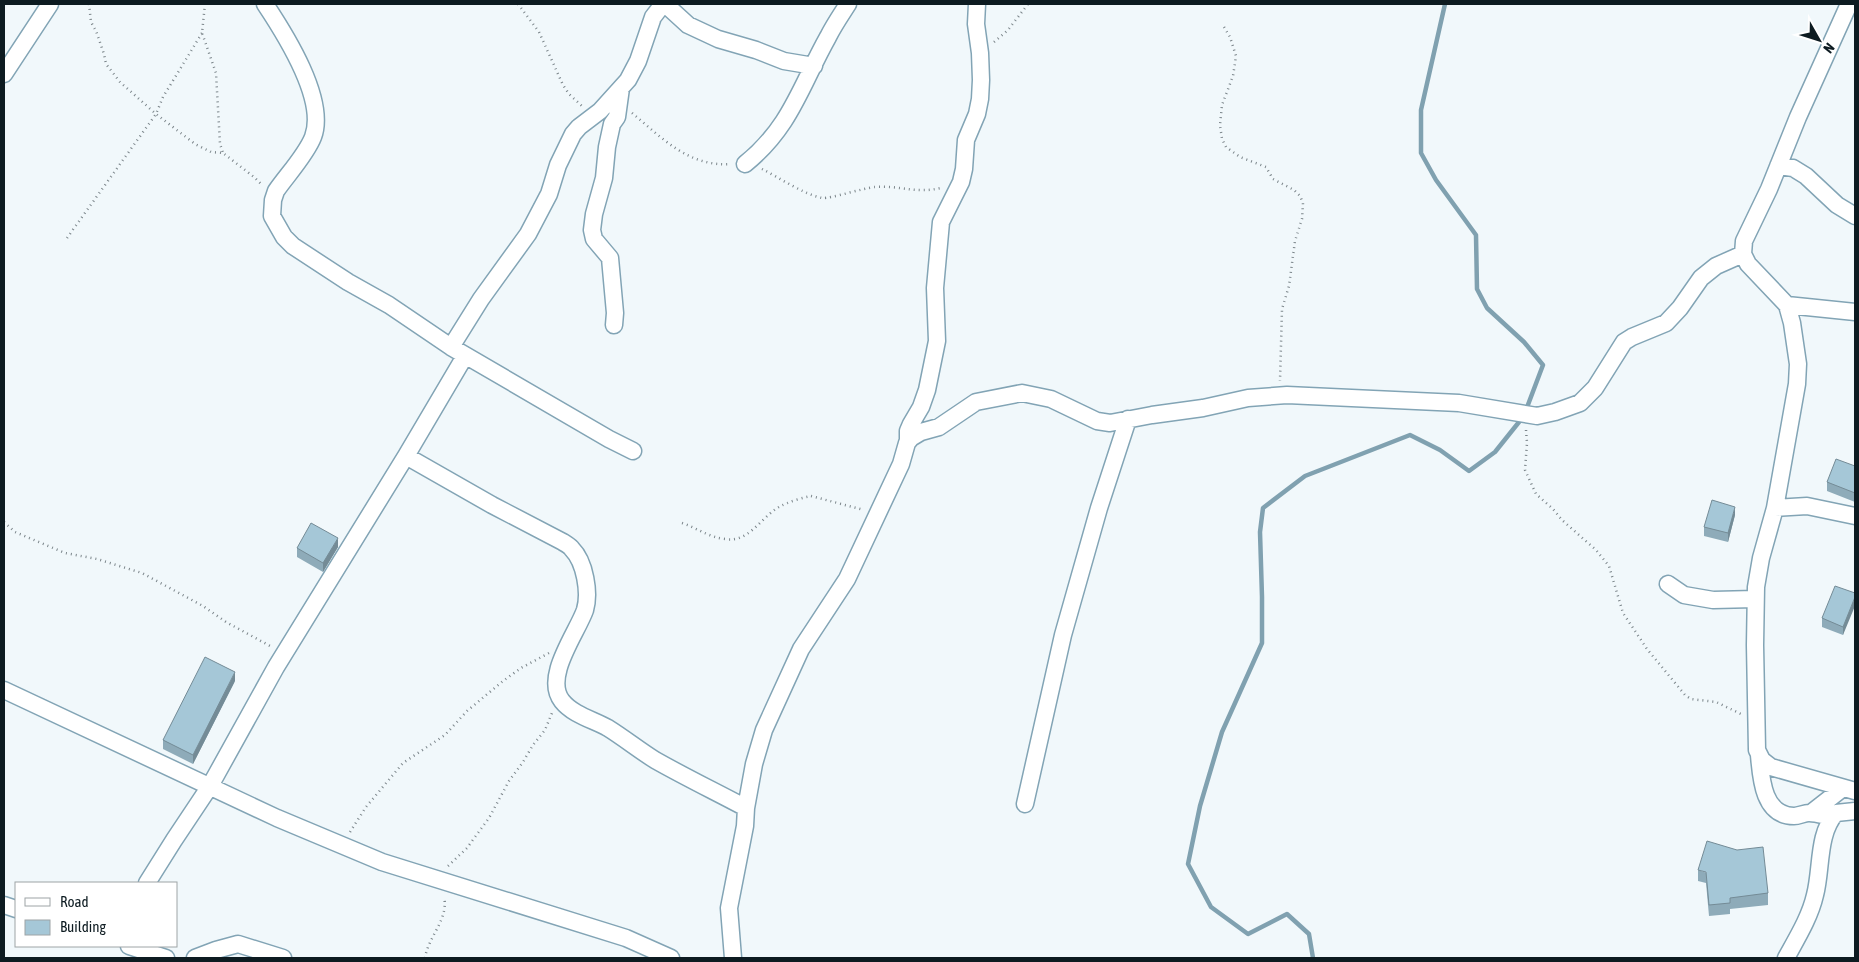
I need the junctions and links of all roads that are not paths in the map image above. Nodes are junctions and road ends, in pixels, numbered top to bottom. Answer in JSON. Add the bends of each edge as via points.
{"nodes":[{"id":1,"x":50,"y":4,"type":"edge"},
{"id":2,"x":265,"y":4,"type":"edge"},
{"id":3,"x":664,"y":4,"type":"edge"},
{"id":4,"x":848,"y":4,"type":"edge"},
{"id":5,"x":977,"y":4,"type":"edge"},
{"id":6,"x":1849,"y":4,"type":"edge"},
{"id":7,"x":814,"y":66,"type":"junction"},
{"id":8,"x":4,"y":74,"type":"edge"},
{"id":9,"x":620,"y":95,"type":"junction"},
{"id":10,"x":745,"y":164,"type":"road end"},
{"id":11,"x":1778,"y":166,"type":"junction"},
{"id":12,"x":1855,"y":216,"type":"edge"},
{"id":13,"x":1743,"y":254,"type":"junction"},
{"id":14,"x":1787,"y":305,"type":"junction"},
{"id":15,"x":1855,"y":312,"type":"edge"},
{"id":16,"x":614,"y":325,"type":"dead end"},
{"id":17,"x":458,"y":351,"type":"junction"},
{"id":18,"x":1128,"y":419,"type":"junction"},
{"id":19,"x":908,"y":442,"type":"junction"},
{"id":20,"x":633,"y":451,"type":"dead end"},
{"id":21,"x":406,"y":456,"type":"junction"},
{"id":22,"x":1775,"y":508,"type":"junction"},
{"id":23,"x":1855,"y":516,"type":"edge"},
{"id":24,"x":1668,"y":584,"type":"dead end"},
{"id":25,"x":1755,"y":600,"type":"junction"},
{"id":26,"x":4,"y":690,"type":"edge"},
{"id":27,"x":1759,"y":755,"type":"junction"},
{"id":28,"x":210,"y":786,"type":"junction"},
{"id":29,"x":1849,"y":790,"type":"edge"},
{"id":30,"x":1025,"y":804,"type":"dead end"},
{"id":31,"x":746,"y":808,"type":"junction"},
{"id":32,"x":1855,"y":811,"type":"edge"},
{"id":33,"x":1811,"y":813,"type":"junction"},
{"id":34,"x":1832,"y":817,"type":"junction"},
{"id":35,"x":148,"y":882,"type":"edge"},
{"id":36,"x":132,"y":947,"type":"edge"},
{"id":37,"x":166,"y":958,"type":"edge"},
{"id":38,"x":195,"y":958,"type":"edge"},
{"id":39,"x":283,"y":958,"type":"edge"},
{"id":40,"x":671,"y":958,"type":"edge"},
{"id":41,"x":733,"y":958,"type":"edge"},
{"id":42,"x":1786,"y":958,"type":"edge"}],
"edges":[{"from":1,"to":8,"type":"street"},
{"from":2,"to":17,"type":"street","via":[[286,35],[300,64],[316,115],[312,138],[276,191],[272,216],[293,246]]},
{"from":3,"to":7,"type":"street","via":[[688,25],[718,39],[784,61]]},
{"from":3,"to":9,"type":"street","via":[[653,17],[638,61]]},
{"from":4,"to":7,"type":"street"},
{"from":5,"to":19,"type":"street","via":[[981,80],[977,114],[966,140],[961,182],[942,222],[935,288],[937,341],[927,390],[911,424]]},
{"from":6,"to":11,"type":"street"},
{"from":7,"to":10,"type":"street","via":[[772,139]]},
{"from":9,"to":16,"type":"street","via":[[592,230],[594,239],[610,258]]},
{"from":9,"to":17,"type":"street","via":[[579,127],[568,142],[549,194],[528,234],[481,299]]},
{"from":11,"to":12,"type":"street","via":[[1793,168],[1806,176],[1837,205]]},
{"from":11,"to":13,"type":"street","via":[[1748,229]]},
{"from":13,"to":14,"type":"street","via":[[1748,264]]},
{"from":13,"to":18,"type":"street","via":[[1716,266],[1701,278],[1666,323],[1624,342],[1595,388],[1580,403],[1554,412],[1537,416],[1459,403],[1280,395]]},
{"from":14,"to":15,"type":"street"},
{"from":14,"to":22,"type":"street","via":[[1798,364],[1797,384]]},
{"from":17,"to":20,"type":"street"},
{"from":17,"to":21,"type":"street"},
{"from":18,"to":19,"type":"street","via":[[1110,423],[1097,421],[1051,400],[1022,393],[976,402],[951,420],[922,432]]},
{"from":18,"to":30,"type":"street","via":[[1063,635]]},
{"from":19,"to":31,"type":"street","via":[[901,464],[847,579],[802,650],[764,730]]},
{"from":21,"to":28,"type":"street","via":[[285,654]]},
{"from":21,"to":31,"type":"street","via":[[573,549],[581,562],[587,599],[558,674],[556,688],[562,701],[655,759]]},
{"from":22,"to":23,"type":"street","via":[[1807,506]]},
{"from":22,"to":25,"type":"street","via":[[1761,558]]},
{"from":24,"to":25,"type":"street","via":[[1684,595],[1713,600]]},
{"from":25,"to":27,"type":"street"},
{"from":26,"to":28,"type":"street"},
{"from":27,"to":29,"type":"street","via":[[1771,767]]},
{"from":27,"to":33,"type":"street","via":[[1761,783],[1773,808],[1794,816]]},
{"from":28,"to":35,"type":"street"},
{"from":28,"to":40,"type":"street","via":[[382,862],[626,938]]},
{"from":29,"to":33,"type":"street"},
{"from":31,"to":41,"type":"street","via":[[729,908]]},
{"from":32,"to":34,"type":"street","via":[[1836,813]]},
{"from":33,"to":34,"type":"street"},
{"from":34,"to":42,"type":"street","via":[[1826,831],[1815,897]]},
{"from":36,"to":37,"type":"street"},
{"from":38,"to":39,"type":"street","via":[[238,944]]}]}
